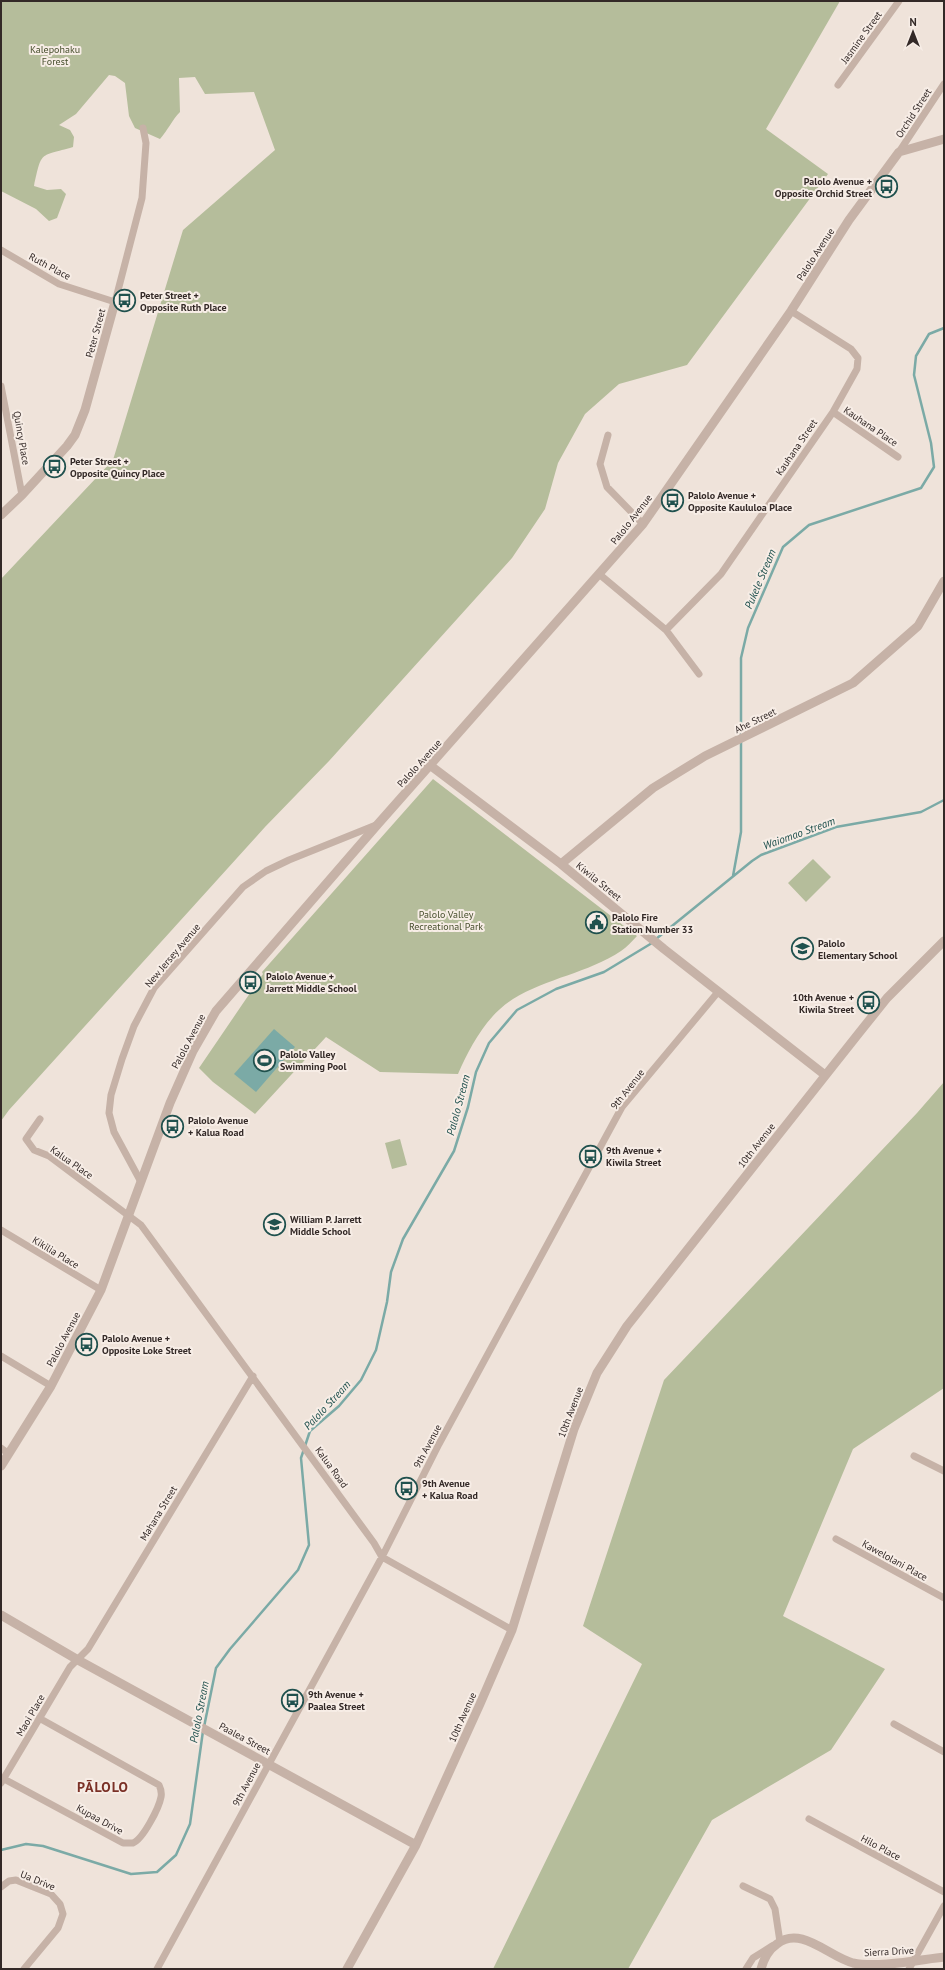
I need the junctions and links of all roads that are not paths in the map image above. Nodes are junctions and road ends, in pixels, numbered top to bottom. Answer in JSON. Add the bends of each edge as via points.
{"nodes":[{"id":1,"x":899,"y":1,"type":"edge"},
{"id":2,"x":944,"y":84,"type":"edge"},
{"id":3,"x":838,"y":85,"type":"dead end"},
{"id":4,"x":143,"y":128,"type":"dead end"},
{"id":5,"x":944,"y":139,"type":"edge"},
{"id":6,"x":899,"y":152,"type":"junction"},
{"id":7,"x":1,"y":250,"type":"edge"},
{"id":8,"x":115,"y":302,"type":"junction"},
{"id":9,"x":791,"y":310,"type":"junction"},
{"id":10,"x":1,"y":386,"type":"edge"},
{"id":11,"x":833,"y":412,"type":"junction"},
{"id":12,"x":608,"y":435,"type":"dead end"},
{"id":13,"x":898,"y":457,"type":"dead end"},
{"id":14,"x":22,"y":494,"type":"junction"},
{"id":15,"x":1,"y":515,"type":"edge"},
{"id":16,"x":643,"y":524,"type":"junction"},
{"id":17,"x":599,"y":574,"type":"junction"},
{"id":18,"x":944,"y":581,"type":"edge"},
{"id":19,"x":666,"y":630,"type":"junction"},
{"id":20,"x":698,"y":674,"type":"dead end"},
{"id":21,"x":431,"y":766,"type":"junction"},
{"id":22,"x":378,"y":824,"type":"junction"},
{"id":23,"x":561,"y":864,"type":"junction"},
{"id":24,"x":944,"y":941,"type":"edge"},
{"id":25,"x":718,"y":992,"type":"junction"},
{"id":26,"x":825,"y":1075,"type":"junction"},
{"id":27,"x":40,"y":1119,"type":"dead end"},
{"id":28,"x":141,"y":1182,"type":"junction"},
{"id":29,"x":129,"y":1215,"type":"junction"},
{"id":30,"x":1,"y":1230,"type":"edge"},
{"id":31,"x":101,"y":1290,"type":"junction"},
{"id":32,"x":1,"y":1356,"type":"edge"},
{"id":33,"x":252,"y":1376,"type":"junction"},
{"id":34,"x":50,"y":1386,"type":"junction"},
{"id":35,"x":1,"y":1448,"type":"edge"},
{"id":36,"x":9,"y":1454,"type":"junction"},
{"id":37,"x":914,"y":1456,"type":"dead end"},
{"id":38,"x":1,"y":1466,"type":"edge"},
{"id":39,"x":944,"y":1471,"type":"edge"},
{"id":40,"x":836,"y":1539,"type":"dead end"},
{"id":41,"x":382,"y":1557,"type":"junction"},
{"id":42,"x":944,"y":1598,"type":"edge"},
{"id":43,"x":1,"y":1615,"type":"edge"},
{"id":44,"x":512,"y":1630,"type":"junction"},
{"id":45,"x":78,"y":1660,"type":"junction"},
{"id":46,"x":39,"y":1718,"type":"junction"},
{"id":47,"x":894,"y":1724,"type":"dead end"},
{"id":48,"x":944,"y":1752,"type":"edge"},
{"id":49,"x":268,"y":1763,"type":"junction"},
{"id":50,"x":3,"y":1781,"type":"edge"},
{"id":51,"x":809,"y":1820,"type":"dead end"},
{"id":52,"x":416,"y":1845,"type":"junction"},
{"id":53,"x":743,"y":1886,"type":"dead end"},
{"id":54,"x":1,"y":1887,"type":"edge"},
{"id":55,"x":944,"y":1892,"type":"edge"},
{"id":56,"x":944,"y":1906,"type":"edge"},
{"id":57,"x":778,"y":1943,"type":"junction"},
{"id":58,"x":944,"y":1957,"type":"edge"},
{"id":59,"x":914,"y":1961,"type":"junction"},
{"id":60,"x":24,"y":1969,"type":"edge"},
{"id":61,"x":157,"y":1969,"type":"edge"},
{"id":62,"x":348,"y":1969,"type":"edge"},
{"id":63,"x":746,"y":1969,"type":"edge"},
{"id":64,"x":762,"y":1969,"type":"edge"},
{"id":65,"x":909,"y":1969,"type":"edge"}],
"edges":[{"from":1,"to":3,"type":"street","name":"Jasmine Street"},
{"from":2,"to":6,"type":"street","name":"Orchid Street"},
{"from":4,"to":8,"type":"street","name":"Peter Street","via":[[146,143],[142,198]]},
{"from":5,"to":6,"type":"street"},
{"from":6,"to":9,"type":"street","name":"Palolo Avenue","via":[[849,220]]},
{"from":7,"to":8,"type":"street","name":"Ruth Place","via":[[59,284]]},
{"from":8,"to":14,"type":"street","name":"Peter Street","via":[[81,423],[67,446]]},
{"from":9,"to":11,"type":"street","name":"Kauhana Street","via":[[851,349],[858,358],[857,370]]},
{"from":9,"to":16,"type":"street","name":"Palolo Avenue"},
{"from":10,"to":14,"type":"street","name":"Quincy Place"},
{"from":11,"to":13,"type":"street","name":"Kauhana Place"},
{"from":11,"to":19,"type":"street","name":"Kauhana Street","via":[[721,574]]},
{"from":12,"to":16,"type":"street","via":[[600,464],[607,487]]},
{"from":14,"to":15,"type":"street","name":"Peter Street"},
{"from":16,"to":17,"type":"street","name":"Palolo Avenue"},
{"from":17,"to":19,"type":"street"},
{"from":17,"to":21,"type":"street","name":"Palolo Avenue"},
{"from":18,"to":23,"type":"street","name":"Ahe Street","via":[[918,626],[854,683],[706,756],[653,788]]},
{"from":19,"to":20,"type":"street"},
{"from":21,"to":22,"type":"street","name":"Palolo Avenue"},
{"from":21,"to":23,"type":"street","name":"Kiwila Street"},
{"from":22,"to":28,"type":"street","name":"Palolo Avenue","via":[[216,1011],[187,1064]]},
{"from":22,"to":28,"type":"street","name":"New Jersey Avenue","via":[[289,860],[266,871],[243,887],[154,988],[134,1026],[122,1059],[111,1095],[109,1113],[114,1132]]},
{"from":23,"to":25,"type":"street","name":"Kiwila Street"},
{"from":24,"to":26,"type":"street","name":"10th Avenue","via":[[887,998]]},
{"from":25,"to":26,"type":"street","name":"Kiwila Street"},
{"from":25,"to":41,"type":"street","name":"9th Avenue","via":[[622,1107],[439,1444]]},
{"from":26,"to":44,"type":"street","name":"10th Avenue","via":[[627,1326],[597,1373],[574,1429]]},
{"from":27,"to":29,"type":"street","name":"Kalua Place","via":[[26,1139],[34,1150],[49,1156]]},
{"from":28,"to":29,"type":"street","name":"Palolo Avenue"},
{"from":29,"to":31,"type":"street","name":"Palolo Avenue"},
{"from":29,"to":33,"type":"street","name":"Kalua Road","via":[[141,1225]]},
{"from":30,"to":31,"type":"street","name":"Kikilia Place"},
{"from":31,"to":34,"type":"street","name":"Palolo Avenue"},
{"from":32,"to":34,"type":"street"},
{"from":33,"to":41,"type":"street","name":"Kalua Road"},
{"from":33,"to":45,"type":"street","name":"Mahana Street","via":[[88,1649]]},
{"from":34,"to":36,"type":"street","name":"Palolo Avenue"},
{"from":35,"to":36,"type":"street"},
{"from":36,"to":38,"type":"street","name":"Palolo Avenue"},
{"from":37,"to":39,"type":"street"},
{"from":40,"to":42,"type":"street","name":"Kawelolani Place"},
{"from":41,"to":44,"type":"street","name":"Kalua Road"},
{"from":41,"to":49,"type":"street","name":"9th Avenue"},
{"from":43,"to":45,"type":"street","name":"Paalea Street"},
{"from":44,"to":52,"type":"street","name":"10th Avenue"},
{"from":45,"to":46,"type":"street","name":"Maoi Place","via":[[70,1667]]},
{"from":45,"to":49,"type":"street","name":"Paalea Street"},
{"from":46,"to":50,"type":"street","name":"Maoi Place"},
{"from":46,"to":50,"type":"street","name":"Kupaa Drive","via":[[158,1785],[161,1800],[142,1837],[133,1844],[122,1843]]},
{"from":47,"to":48,"type":"street"},
{"from":49,"to":52,"type":"street","name":"Paalea Street"},
{"from":49,"to":61,"type":"street","name":"9th Avenue"},
{"from":51,"to":55,"type":"street","name":"Hilo Place"},
{"from":52,"to":62,"type":"street","name":"10th Avenue"},
{"from":53,"to":57,"type":"street","via":[[770,1899],[775,1909]]},
{"from":54,"to":60,"type":"street","name":"Ua Drive","via":[[9,1881],[16,1880],[50,1894],[60,1904],[63,1914],[58,1928]]},
{"from":56,"to":59,"type":"street"},
{"from":57,"to":59,"type":"street","name":"Sierra Drive","via":[[792,1938],[805,1940],[853,1963]]},
{"from":57,"to":63,"type":"street","via":[[753,1958]]},
{"from":57,"to":64,"type":"street","via":[[767,1954]]},
{"from":58,"to":59,"type":"street","name":"Sierra Drive"},
{"from":59,"to":65,"type":"street"}]}
